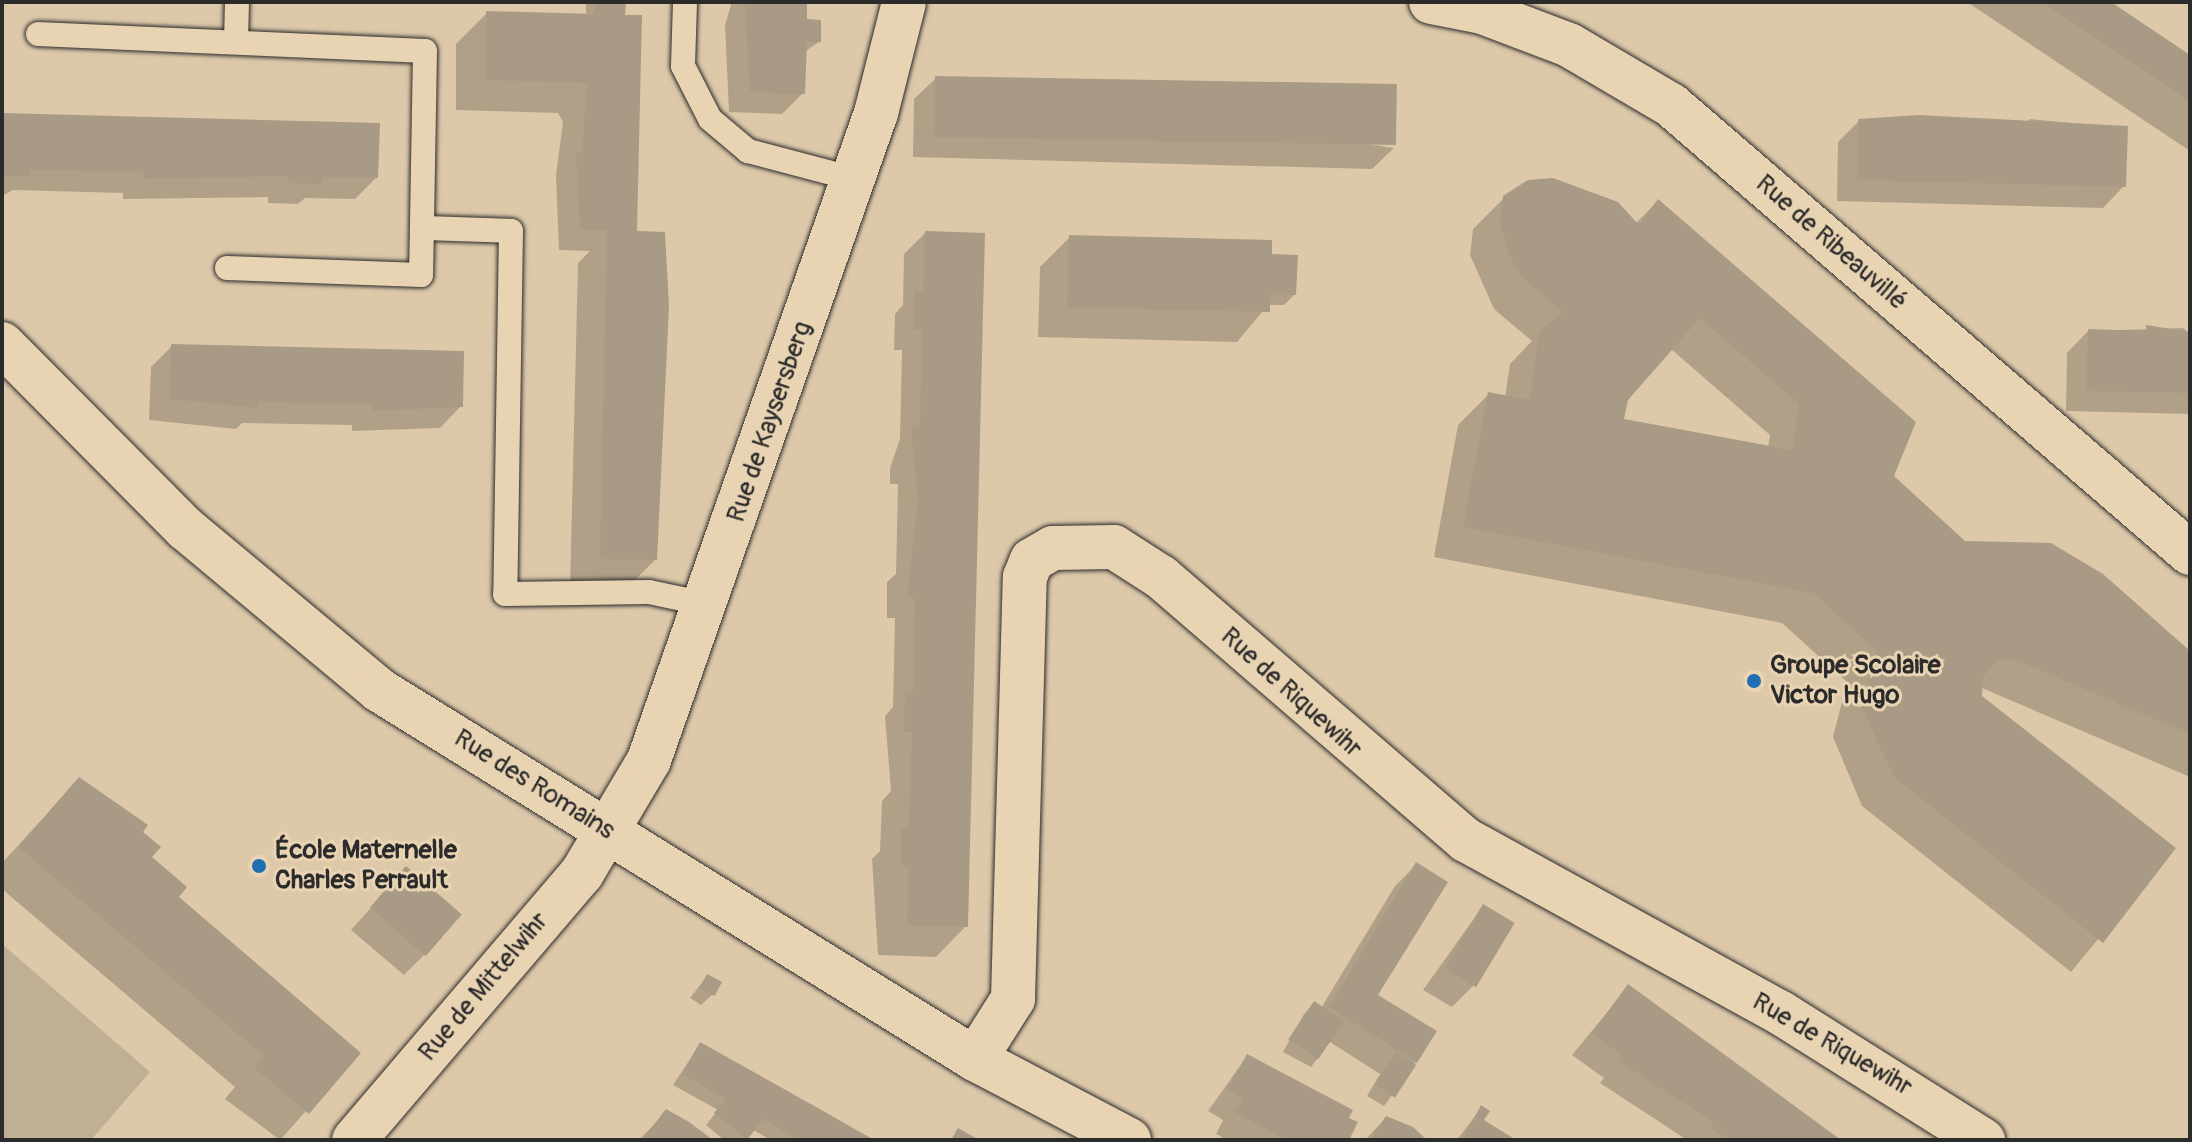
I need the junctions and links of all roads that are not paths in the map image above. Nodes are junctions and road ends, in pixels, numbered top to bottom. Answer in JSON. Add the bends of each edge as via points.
{"nodes":[{"id":1,"x":237,"y":2,"type":"edge"},
{"id":2,"x":685,"y":2,"type":"edge"},
{"id":3,"x":904,"y":2,"type":"edge"},
{"id":4,"x":1431,"y":2,"type":"edge"},
{"id":5,"x":1482,"y":7,"type":"edge"},
{"id":6,"x":38,"y":34,"type":"dead end"},
{"id":7,"x":236,"y":42,"type":"junction"},
{"id":8,"x":854,"y":179,"type":"junction"},
{"id":9,"x":422,"y":228,"type":"junction"},
{"id":10,"x":227,"y":268,"type":"dead end"},
{"id":11,"x":2,"y":344,"type":"edge"},
{"id":12,"x":2190,"y":553,"type":"edge"},
{"id":13,"x":706,"y":604,"type":"junction"},
{"id":14,"x":610,"y":832,"type":"junction"},
{"id":15,"x":975,"y":1059,"type":"junction"},
{"id":16,"x":354,"y":1140,"type":"edge"},
{"id":17,"x":1129,"y":1140,"type":"edge"},
{"id":18,"x":1983,"y":1140,"type":"edge"}],
"edges":[{"from":1,"to":7,"type":"lane"},
{"from":2,"to":8,"type":"lane","via":[[683,66],[710,119],[748,151]]},
{"from":3,"to":8,"type":"street","name":"Rue de Kaysersberg"},
{"from":4,"to":5,"type":"street","name":"Rue de Ribeauvillé"},
{"from":5,"to":12,"type":"street","name":"Rue de Ribeauvillé","via":[[1569,45],[1671,105]]},
{"from":6,"to":7,"type":"lane"},
{"from":7,"to":9,"type":"lane","via":[[425,51]]},
{"from":8,"to":13,"type":"street","name":"Rue de Kaysersberg"},
{"from":9,"to":10,"type":"lane","via":[[421,275]]},
{"from":9,"to":13,"type":"lane","via":[[511,231],[505,594],[649,592]]},
{"from":11,"to":14,"type":"street","name":"Rue des Romains","via":[[276,611],[379,690]]},
{"from":13,"to":14,"type":"street","name":"Rue de Kaysersberg","via":[[649,760]]},
{"from":14,"to":15,"type":"street","name":"Rue des Romains"},
{"from":14,"to":16,"type":"street","name":"Rue de Mittelwihr"},
{"from":15,"to":17,"type":"street","name":"Rue des Romains"},
{"from":15,"to":18,"type":"street","name":"Rue de Riquewihr","via":[[1013,999],[1025,577],[1032,560],[1053,548],[1114,547],[1161,577],[1466,840],[1781,1013]]}]}
